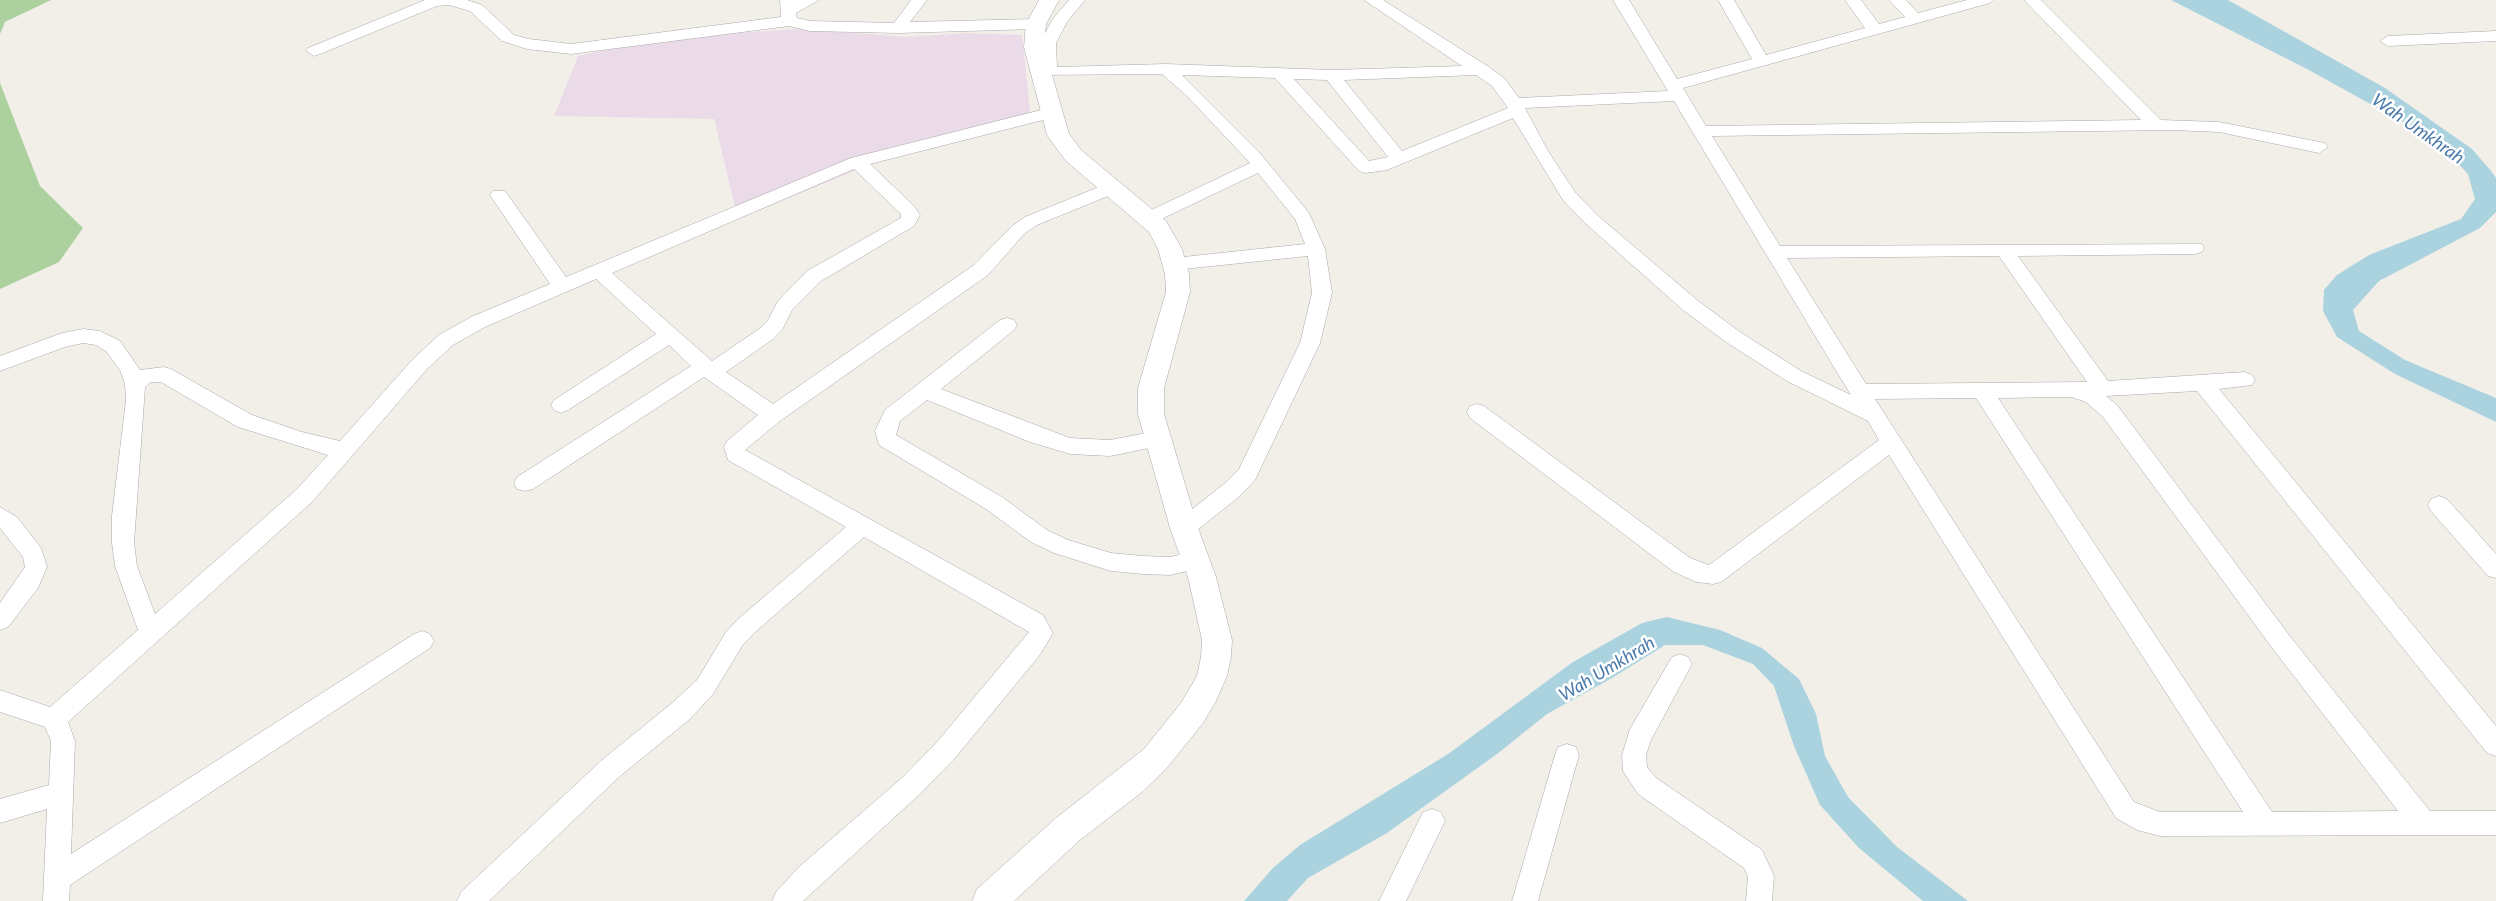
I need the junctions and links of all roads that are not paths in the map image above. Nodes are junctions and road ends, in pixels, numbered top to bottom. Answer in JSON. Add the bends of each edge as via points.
{"nodes":[{"id":1,"x":450,"y":0,"type":"edge"},
{"id":2,"x":811,"y":0,"type":"edge"},
{"id":3,"x":919,"y":0,"type":"edge"},
{"id":4,"x":1049,"y":0,"type":"edge"},
{"id":5,"x":1077,"y":0,"type":"edge"},
{"id":6,"x":1372,"y":0,"type":"edge"},
{"id":7,"x":1622,"y":0,"type":"edge"},
{"id":8,"x":1726,"y":0,"type":"edge"},
{"id":9,"x":1853,"y":0,"type":"edge"},
{"id":10,"x":1897,"y":0,"type":"edge"},
{"id":11,"x":1985,"y":0,"type":"edge"},
{"id":12,"x":2032,"y":0,"type":"edge"},
{"id":13,"x":789,"y":10,"type":"edge"},
{"id":14,"x":1914,"y":19,"type":"junction"},
{"id":15,"x":1036,"y":24,"type":"junction"},
{"id":16,"x":898,"y":28,"type":"junction"},
{"id":17,"x":1875,"y":30,"type":"junction"},
{"id":18,"x":2496,"y":36,"type":"edge"},
{"id":19,"x":2388,"y":41,"type":"dead end"},
{"id":20,"x":314,"y":51,"type":"dead end"},
{"id":21,"x":1761,"y":61,"type":"junction"},
{"id":22,"x":1166,"y":69,"type":"junction"},
{"id":23,"x":1483,"y":70,"type":"junction"},
{"id":24,"x":1044,"y":71,"type":"junction"},
{"id":25,"x":1280,"y":73,"type":"junction"},
{"id":26,"x":1332,"y":75,"type":"junction"},
{"id":27,"x":1677,"y":91,"type":"junction"},
{"id":28,"x":1516,"y":107,"type":"junction"},
{"id":29,"x":1049,"y":113,"type":"junction"},
{"id":30,"x":2156,"y":124,"type":"junction"},
{"id":31,"x":1701,"y":131,"type":"junction"},
{"id":32,"x":2319,"y":147,"type":"dead end"},
{"id":33,"x":1398,"y":158,"type":"junction"},
{"id":34,"x":857,"y":162,"type":"junction"},
{"id":35,"x":1261,"y":165,"type":"junction"},
{"id":36,"x":1112,"y":188,"type":"junction"},
{"id":37,"x":499,"y":195,"type":"dead end"},
{"id":38,"x":1149,"y":218,"type":"junction"},
{"id":39,"x":2195,"y":248,"type":"dead end"},
{"id":40,"x":1316,"y":249,"type":"junction"},
{"id":41,"x":2004,"y":250,"type":"junction"},
{"id":42,"x":1775,"y":252,"type":"junction"},
{"id":43,"x":1174,"y":264,"type":"junction"},
{"id":44,"x":597,"y":270,"type":"junction"},
{"id":45,"x":561,"y":285,"type":"junction"},
{"id":46,"x":1007,"y":325,"type":"dead end"},
{"id":47,"x":670,"y":335,"type":"junction"},
{"id":48,"x":0,"y":363,"type":"edge"},
{"id":49,"x":708,"y":370,"type":"junction"},
{"id":50,"x":2245,"y":380,"type":"dead end"},
{"id":51,"x":2202,"y":383,"type":"junction"},
{"id":52,"x":135,"y":384,"type":"junction"},
{"id":53,"x":2070,"y":388,"type":"junction"},
{"id":54,"x":1981,"y":389,"type":"junction"},
{"id":55,"x":2103,"y":389,"type":"junction"},
{"id":56,"x":926,"y":391,"type":"junction"},
{"id":57,"x":1860,"y":392,"type":"junction"},
{"id":58,"x":561,"y":405,"type":"dead end"},
{"id":59,"x":1476,"y":412,"type":"dead end"},
{"id":60,"x":773,"y":415,"type":"junction"},
{"id":61,"x":1875,"y":416,"type":"junction"},
{"id":62,"x":1157,"y":439,"type":"junction"},
{"id":63,"x":1891,"y":442,"type":"junction"},
{"id":64,"x":346,"y":451,"type":"junction"},
{"id":65,"x":525,"y":483,"type":"dead end"},
{"id":66,"x":2439,"y":505,"type":"dead end"},
{"id":67,"x":0,"y":516,"type":"edge"},
{"id":68,"x":863,"y":525,"type":"junction"},
{"id":69,"x":1184,"y":528,"type":"junction"},
{"id":70,"x":1197,"y":560,"type":"junction"},
{"id":71,"x":2496,"y":569,"type":"edge"},
{"id":72,"x":0,"y":620,"type":"edge"},
{"id":73,"x":151,"y":634,"type":"junction"},
{"id":74,"x":422,"y":640,"type":"dead end"},
{"id":75,"x":1680,"y":664,"type":"dead end"},
{"id":76,"x":0,"y":701,"type":"edge"},
{"id":77,"x":54,"y":719,"type":"junction"},
{"id":78,"x":2496,"y":745,"type":"edge"},
{"id":79,"x":1567,"y":755,"type":"dead end"},
{"id":80,"x":59,"y":794,"type":"junction"},
{"id":81,"x":0,"y":811,"type":"edge"},
{"id":82,"x":1432,"y":821,"type":"dead end"},
{"id":83,"x":2265,"y":823,"type":"junction"},
{"id":84,"x":2496,"y":823,"type":"edge"},
{"id":85,"x":2424,"y":824,"type":"junction"},
{"id":86,"x":56,"y":890,"type":"edge"},
{"id":87,"x":470,"y":901,"type":"edge"},
{"id":88,"x":785,"y":901,"type":"edge"},
{"id":89,"x":989,"y":901,"type":"edge"},
{"id":90,"x":1392,"y":901,"type":"edge"},
{"id":91,"x":1525,"y":901,"type":"edge"},
{"id":92,"x":1759,"y":901,"type":"edge"}],
"edges":[{"from":1,"to":13,"type":"street","via":[[476,8],[508,39],[571,49]]},
{"from":1,"to":20,"type":"street","via":[[434,2]]},
{"from":2,"to":13,"type":"street"},
{"from":3,"to":16,"type":"street"},
{"from":4,"to":15,"type":"street"},
{"from":5,"to":24,"type":"street","via":[[1048,43]]},
{"from":6,"to":23,"type":"street"},
{"from":7,"to":27,"type":"street"},
{"from":8,"to":21,"type":"street"},
{"from":9,"to":17,"type":"street"},
{"from":10,"to":14,"type":"street"},
{"from":11,"to":14,"type":"street"},
{"from":12,"to":30,"type":"street"},
{"from":13,"to":16,"type":"street","via":[[799,24]]},
{"from":14,"to":17,"type":"street"},
{"from":15,"to":16,"type":"street"},
{"from":15,"to":24,"type":"street","via":[[1034,47]]},
{"from":17,"to":21,"type":"street"},
{"from":18,"to":19,"type":"street"},
{"from":21,"to":27,"type":"street"},
{"from":22,"to":24,"type":"street"},
{"from":22,"to":25,"type":"street"},
{"from":22,"to":35,"type":"street","via":[[1206,105]]},
{"from":23,"to":26,"type":"street"},
{"from":23,"to":28,"type":"street","via":[[1498,82]]},
{"from":24,"to":29,"type":"street"},
{"from":25,"to":26,"type":"street"},
{"from":25,"to":33,"type":"street","via":[[1359,163],[1373,168]]},
{"from":26,"to":33,"type":"street"},
{"from":27,"to":28,"type":"street"},
{"from":27,"to":31,"type":"street"},
{"from":28,"to":33,"type":"street"},
{"from":28,"to":61,"type":"street","via":[[1569,196],[1690,305],[1794,376]]},
{"from":29,"to":34,"type":"street"},
{"from":29,"to":36,"type":"street","via":[[1058,135],[1073,155]]},
{"from":30,"to":31,"type":"street"},
{"from":30,"to":32,"type":"street","via":[[2219,127]]},
{"from":31,"to":42,"type":"street"},
{"from":34,"to":44,"type":"street"},
{"from":34,"to":49,"type":"street","via":[[908,210],[908,222],[814,276],[790,300],[766,334]]},
{"from":35,"to":38,"type":"street"},
{"from":35,"to":40,"type":"street","via":[[1303,217]]},
{"from":36,"to":38,"type":"street"},
{"from":36,"to":60,"type":"street","via":[[1031,221],[981,270]]},
{"from":37,"to":45,"type":"street"},
{"from":38,"to":43,"type":"street","via":[[1163,234]]},
{"from":39,"to":41,"type":"street"},
{"from":40,"to":43,"type":"street"},
{"from":40,"to":69,"type":"street","via":[[1322,293],[1316,324],[1281,404],[1247,474]]},
{"from":41,"to":42,"type":"street"},
{"from":41,"to":55,"type":"street"},
{"from":42,"to":57,"type":"street"},
{"from":43,"to":62,"type":"street","via":[[1178,292],[1151,388],[1151,414]]},
{"from":44,"to":45,"type":"street"},
{"from":44,"to":47,"type":"street"},
{"from":45,"to":64,"type":"street","via":[[446,340],[420,364]]},
{"from":46,"to":56,"type":"street"},
{"from":47,"to":49,"type":"street"},
{"from":47,"to":58,"type":"street"},
{"from":48,"to":52,"type":"street","via":[[62,340],[100,338],[113,346]]},
{"from":49,"to":60,"type":"street"},
{"from":49,"to":65,"type":"street"},
{"from":50,"to":51,"type":"street"},
{"from":51,"to":55,"type":"street"},
{"from":51,"to":78,"type":"street"},
{"from":52,"to":64,"type":"street","via":[[146,375],[164,374],[245,421],[280,435]]},
{"from":52,"to":73,"type":"street","via":[[123,543],[126,566]]},
{"from":53,"to":54,"type":"street"},
{"from":53,"to":55,"type":"street"},
{"from":53,"to":85,"type":"street","via":[[2093,397],[2110,411],[2281,642]]},
{"from":54,"to":57,"type":"street"},
{"from":54,"to":83,"type":"street"},
{"from":56,"to":62,"type":"street","via":[[1070,446],[1110,448]]},
{"from":56,"to":70,"type":"street","via":[[892,416],[886,439],[994,503],[1039,536],[1112,562],[1170,566]]},
{"from":57,"to":61,"type":"street"},
{"from":59,"to":63,"type":"street","via":[[1682,565],[1696,573],[1713,575]]},
{"from":60,"to":68,"type":"street","via":[[741,438],[734,447],[735,454]]},
{"from":61,"to":63,"type":"street"},
{"from":62,"to":69,"type":"street"},
{"from":63,"to":83,"type":"street","via":[[2125,810],[2160,824]]},
{"from":64,"to":73,"type":"street","via":[[280,519]]},
{"from":66,"to":71,"type":"street"},
{"from":67,"to":72,"type":"street","via":[[33,554],[36,567]]},
{"from":68,"to":87,"type":"street","via":[[746,626],[705,687],[681,711],[611,768]]},
{"from":68,"to":88,"type":"street","via":[[1035,622],[1041,633],[946,750]]},
{"from":69,"to":70,"type":"street"},
{"from":70,"to":89,"type":"street","via":[[1216,640],[1212,676],[1192,713],[1155,759],[1068,829]]},
{"from":73,"to":77,"type":"street"},
{"from":74,"to":86,"type":"street"},
{"from":75,"to":92,"type":"street","via":[[1639,737],[1635,771],[1647,786],[1753,859],[1761,876]]},
{"from":76,"to":77,"type":"street"},
{"from":77,"to":80,"type":"street","via":[[63,741]]},
{"from":79,"to":91,"type":"street"},
{"from":80,"to":81,"type":"street"},
{"from":80,"to":86,"type":"street"},
{"from":82,"to":90,"type":"street"},
{"from":83,"to":85,"type":"street"},
{"from":84,"to":85,"type":"street"}]}
